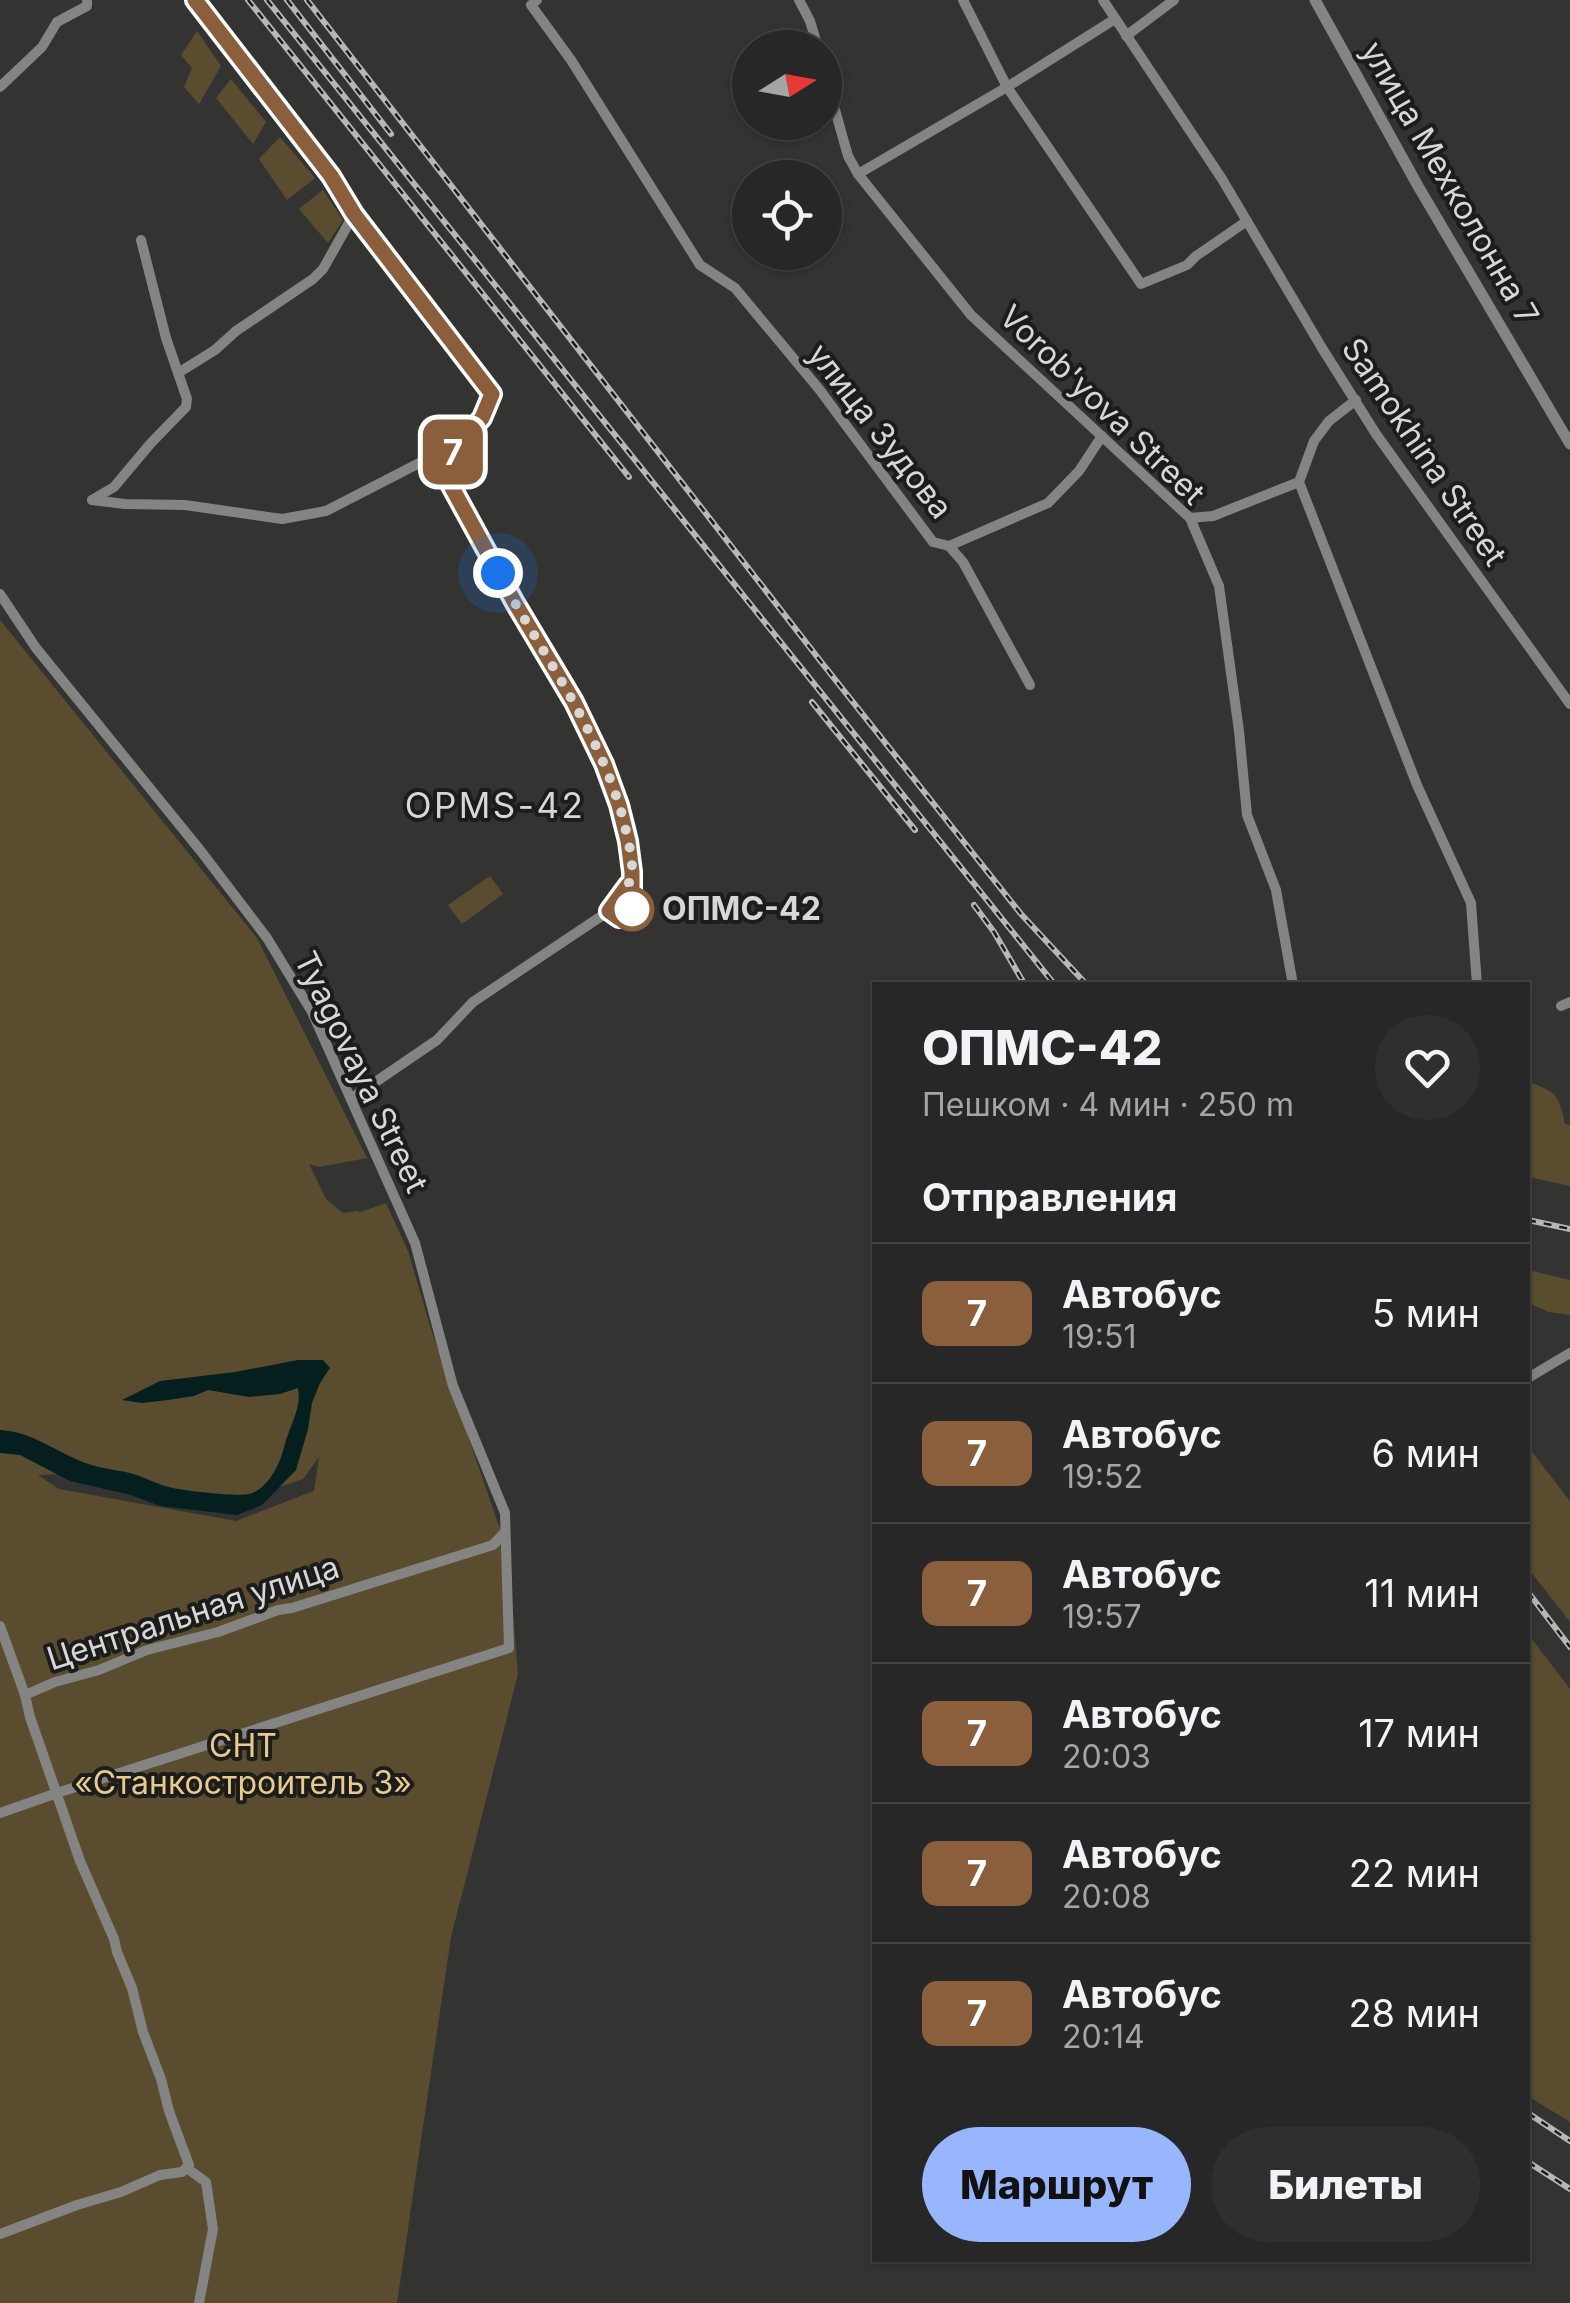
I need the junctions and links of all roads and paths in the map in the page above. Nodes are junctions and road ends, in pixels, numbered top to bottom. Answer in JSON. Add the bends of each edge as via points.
{"nodes":[{"id":1,"x":87,"y":0,"type":"edge"},
{"id":2,"x":196,"y":0,"type":"edge"},
{"id":3,"x":799,"y":0,"type":"edge"},
{"id":4,"x":963,"y":0,"type":"edge"},
{"id":5,"x":1103,"y":0,"type":"edge"},
{"id":6,"x":1174,"y":0,"type":"edge"},
{"id":7,"x":1314,"y":0,"type":"edge"},
{"id":8,"x":534,"y":2,"type":"edge"},
{"id":9,"x":1115,"y":18,"type":"junction"},
{"id":10,"x":813,"y":30,"type":"edge"},
{"id":11,"x":1126,"y":36,"type":"junction"},
{"id":12,"x":0,"y":86,"type":"edge"},
{"id":13,"x":1007,"y":87,"type":"junction"},
{"id":14,"x":842,"y":135,"type":"edge"},
{"id":15,"x":858,"y":174,"type":"junction"},
{"id":16,"x":354,"y":214,"type":"junction"},
{"id":17,"x":1247,"y":221,"type":"junction"},
{"id":18,"x":141,"y":240,"type":"dead end"},
{"id":19,"x":178,"y":373,"type":"junction"},
{"id":20,"x":1356,"y":400,"type":"junction"},
{"id":21,"x":1102,"y":436,"type":"junction"},
{"id":22,"x":1570,"y":444,"type":"edge"},
{"id":23,"x":448,"y":457,"type":"junction"},
{"id":24,"x":1299,"y":482,"type":"junction"},
{"id":25,"x":1190,"y":518,"type":"junction"},
{"id":26,"x":949,"y":546,"type":"junction"},
{"id":27,"x":0,"y":594,"type":"edge"},
{"id":28,"x":1030,"y":686,"type":"dead end"},
{"id":29,"x":1570,"y":704,"type":"edge"},
{"id":30,"x":1292,"y":982,"type":"edge"},
{"id":31,"x":1477,"y":982,"type":"edge"},
{"id":32,"x":352,"y":1098,"type":"junction"},
{"id":33,"x":1570,"y":1353,"type":"edge"},
{"id":34,"x":1530,"y":1377,"type":"edge"},
{"id":35,"x":506,"y":1532,"type":"junction"},
{"id":36,"x":0,"y":1626,"type":"edge"},
{"id":37,"x":26,"y":1695,"type":"junction"},
{"id":38,"x":57,"y":1792,"type":"junction"},
{"id":39,"x":0,"y":1813,"type":"edge"},
{"id":40,"x":188,"y":2167,"type":"junction"},
{"id":41,"x":0,"y":2234,"type":"edge"},
{"id":42,"x":200,"y":2303,"type":"edge"}],
"edges":[{"from":1,"to":12,"type":"street"},
{"from":2,"to":16,"type":"street"},
{"from":3,"to":10,"type":"street"},
{"from":4,"to":13,"type":"street"},
{"from":5,"to":9,"type":"street","name":"Samokhina Street"},
{"from":6,"to":11,"type":"street"},
{"from":7,"to":22,"type":"street","name":"улица Мехколонна 7"},
{"from":8,"to":26,"type":"street","name":"улица Зудова","via":[[700,265],[735,288],[932,542]]},
{"from":9,"to":11,"type":"street","name":"Samokhina Street"},
{"from":9,"to":13,"type":"street"},
{"from":11,"to":17,"type":"street","name":"Samokhina Street"},
{"from":13,"to":15,"type":"street"},
{"from":13,"to":17,"type":"street","via":[[1141,284],[1187,266]]},
{"from":14,"to":15,"type":"street","name":"Vorob'yova Street"},
{"from":15,"to":21,"type":"street","name":"Vorob'yova Street","via":[[971,315]]},
{"from":16,"to":19,"type":"street","via":[[313,279]]},
{"from":16,"to":23,"type":"street","via":[[492,394],[482,418]]},
{"from":17,"to":20,"type":"street","name":"Samokhina Street"},
{"from":18,"to":19,"type":"street"},
{"from":19,"to":23,"type":"street","via":[[186,407],[114,487],[92,500],[282,519],[326,511],[433,456]]},
{"from":20,"to":24,"type":"street","via":[[1328,421]]},
{"from":20,"to":29,"type":"street","name":"Samokhina Street"},
{"from":21,"to":25,"type":"street","name":"Vorob'yova Street"},
{"from":21,"to":26,"type":"street","via":[[1048,503]]},
{"from":23,"to":32,"type":"street","via":[[450,484],[604,764],[632,872],[609,911],[474,1002],[437,1040]]},
{"from":24,"to":25,"type":"street","via":[[1214,516]]},
{"from":24,"to":31,"type":"street","via":[[1471,904]]},
{"from":25,"to":30,"type":"street","name":"Vorob'yova Street","via":[[1219,586],[1247,815],[1276,890]]},
{"from":26,"to":28,"type":"street","name":"улица Зудова"},
{"from":27,"to":32,"type":"street","name":"Tyagovaya Street","via":[[267,938],[312,1012]]},
{"from":32,"to":35,"type":"street","name":"Tyagovaya Street","via":[[415,1244],[453,1386],[505,1512]]},
{"from":33,"to":34,"type":"street"},
{"from":35,"to":37,"type":"street","name":"Центральная улица","via":[[493,1545],[147,1650]]},
{"from":35,"to":38,"type":"street","name":"Tyagovaya Street","via":[[509,1648]]},
{"from":36,"to":37,"type":"street"},
{"from":37,"to":38,"type":"street","name":"Центральная улица"},
{"from":38,"to":39,"type":"street"},
{"from":38,"to":40,"type":"street","name":"Центральная улица","via":[[132,1988]]},
{"from":40,"to":41,"type":"street"},
{"from":40,"to":42,"type":"street","name":"Центральная улица","via":[[206,2182],[213,2229]]}]}
